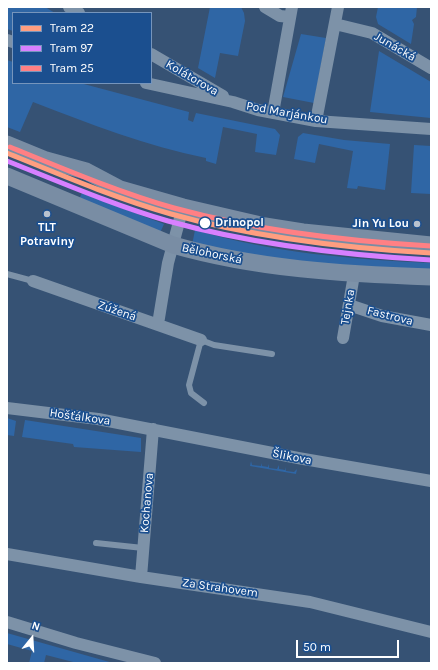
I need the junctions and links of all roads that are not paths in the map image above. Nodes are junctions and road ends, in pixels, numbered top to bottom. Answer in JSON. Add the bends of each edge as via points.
{"nodes":[{"id":1,"x":264,"y":7,"type":"edge"},
{"id":2,"x":338,"y":7,"type":"edge"},
{"id":3,"x":291,"y":12,"type":"edge"},
{"id":4,"x":335,"y":24,"type":"junction"},
{"id":5,"x":152,"y":55,"type":"edge"},
{"id":6,"x":170,"y":65,"type":"junction"},
{"id":7,"x":431,"y":68,"type":"edge"},
{"id":8,"x":151,"y":84,"type":"edge"},
{"id":9,"x":165,"y":87,"type":"junction"},
{"id":10,"x":233,"y":102,"type":"junction"},
{"id":11,"x":273,"y":113,"type":"junction"},
{"id":12,"x":316,"y":121,"type":"junction"},
{"id":13,"x":431,"y":129,"type":"edge"},
{"id":14,"x":7,"y":144,"type":"edge"},
{"id":15,"x":7,"y":176,"type":"edge"},
{"id":16,"x":182,"y":207,"type":"junction"},
{"id":17,"x":173,"y":245,"type":"junction"},
{"id":18,"x":431,"y":245,"type":"edge"},
{"id":19,"x":7,"y":274,"type":"edge"},
{"id":20,"x":354,"y":275,"type":"junction"},
{"id":21,"x":431,"y":277,"type":"edge"},
{"id":22,"x":33,"y":281,"type":"joint"},
{"id":23,"x":349,"y":305,"type":"junction"},
{"id":24,"x":158,"y":324,"type":"junction"},
{"id":25,"x":431,"y":325,"type":"edge"},
{"id":26,"x":343,"y":338,"type":"dead end"},
{"id":27,"x":201,"y":340,"type":"junction"},
{"id":28,"x":272,"y":354,"type":"dead end"},
{"id":29,"x":204,"y":403,"type":"dead end"},
{"id":30,"x":7,"y":408,"type":"edge"},
{"id":31,"x":153,"y":429,"type":"junction"},
{"id":32,"x":431,"y":481,"type":"edge"},
{"id":33,"x":96,"y":543,"type":"dead end"},
{"id":34,"x":143,"y":548,"type":"junction"},
{"id":35,"x":7,"y":554,"type":"edge"},
{"id":36,"x":140,"y":577,"type":"junction"},
{"id":37,"x":7,"y":622,"type":"edge"},
{"id":38,"x":431,"y":632,"type":"edge"},
{"id":39,"x":155,"y":663,"type":"edge"}],
"edges":[{"from":1,"to":3,"type":"street","via":[[280,16]]},
{"from":2,"to":4,"type":"street"},
{"from":3,"to":11,"type":"street"},
{"from":4,"to":7,"type":"street","name":"Junácká","via":[[372,33]]},
{"from":4,"to":12,"type":"street"},
{"from":5,"to":6,"type":"street","name":"Kolátorova"},
{"from":6,"to":9,"type":"street"},
{"from":6,"to":10,"type":"street","name":"Kolátorova"},
{"from":8,"to":9,"type":"street","name":"Pod Marjánkou"},
{"from":9,"to":10,"type":"street","name":"Pod Marjánkou"},
{"from":10,"to":11,"type":"street","name":"Pod Marjánkou"},
{"from":11,"to":12,"type":"street","name":"Pod Marjánkou"},
{"from":12,"to":13,"type":"street","name":"Pod Marjánkou"},
{"from":14,"to":16,"type":"street","via":[[46,160],[86,171],[120,189]]},
{"from":15,"to":17,"type":"street","name":"Bělohorská"},
{"from":16,"to":17,"type":"street"},
{"from":16,"to":18,"type":"street","via":[[303,232]]},
{"from":17,"to":20,"type":"street","name":"Bělohorská","via":[[224,258],[278,267]]},
{"from":17,"to":24,"type":"street"},
{"from":19,"to":22,"type":"lane"},
{"from":20,"to":21,"type":"street","name":"Bělohorská"},
{"from":20,"to":23,"type":"street","name":"Tejnka"},
{"from":22,"to":24,"type":"street","name":"Zúžená"},
{"from":23,"to":25,"type":"street","name":"Fastrova","via":[[382,316]]},
{"from":23,"to":26,"type":"street","name":"Tejnka"},
{"from":24,"to":27,"type":"street","name":"Zúžená"},
{"from":27,"to":28,"type":"lane","via":[[214,345]]},
{"from":27,"to":29,"type":"lane","via":[[189,384],[191,393]]},
{"from":30,"to":31,"type":"street","name":"Hošťálkova","via":[[98,419]]},
{"from":31,"to":32,"type":"street","name":"Šlikova","via":[[306,460]]},
{"from":31,"to":34,"type":"street","name":"Kochanova"},
{"from":33,"to":34,"type":"lane"},
{"from":34,"to":36,"type":"street","name":"Kochanova"},
{"from":35,"to":36,"type":"street","name":"Za Strahovem"},
{"from":36,"to":38,"type":"street","name":"Za Strahovem","via":[[310,602]]},
{"from":37,"to":39,"type":"street"}]}
